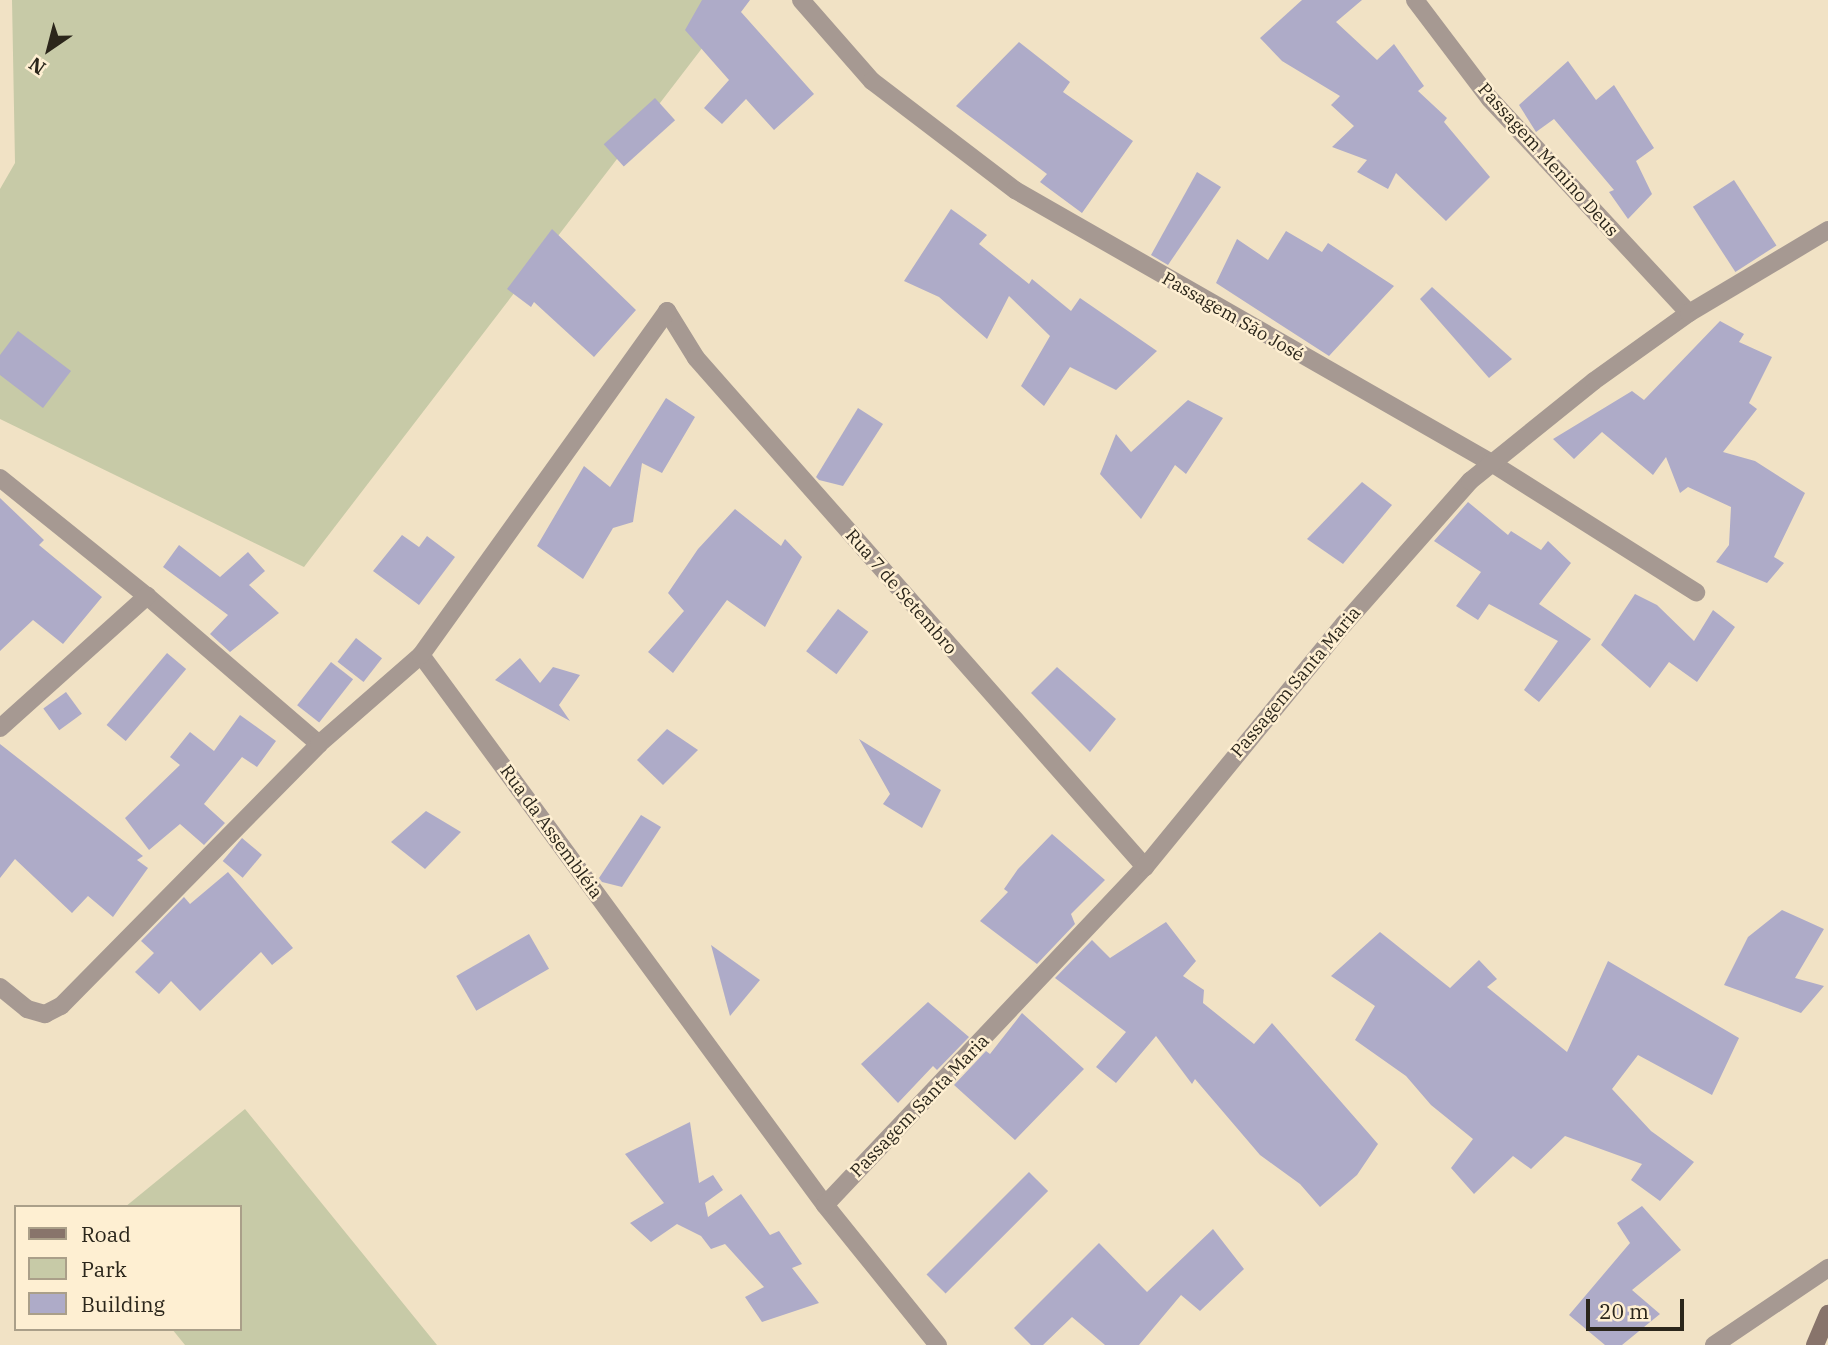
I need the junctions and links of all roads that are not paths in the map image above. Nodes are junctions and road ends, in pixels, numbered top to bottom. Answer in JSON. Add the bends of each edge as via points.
{"nodes":[{"id":1,"x":801,"y":0,"type":"edge"},
{"id":2,"x":1415,"y":0,"type":"edge"},
{"id":3,"x":1828,"y":230,"type":"edge"},
{"id":4,"x":1689,"y":313,"type":"junction"},
{"id":5,"x":1490,"y":462,"type":"junction"},
{"id":6,"x":0,"y":478,"type":"edge"},
{"id":7,"x":1696,"y":592,"type":"dead end"},
{"id":8,"x":147,"y":596,"type":"junction"},
{"id":9,"x":421,"y":655,"type":"junction"},
{"id":10,"x":0,"y":728,"type":"edge"},
{"id":11,"x":319,"y":744,"type":"junction"},
{"id":12,"x":1145,"y":867,"type":"junction"},
{"id":13,"x":0,"y":987,"type":"edge"},
{"id":14,"x":825,"y":1205,"type":"junction"},
{"id":15,"x":1828,"y":1268,"type":"edge"},
{"id":16,"x":1828,"y":1314,"type":"edge"},
{"id":17,"x":938,"y":1345,"type":"edge"},
{"id":18,"x":1714,"y":1345,"type":"edge"},
{"id":19,"x":1815,"y":1345,"type":"edge"}],
"edges":[{"from":1,"to":5,"type":"street","name":"Passagem São José","via":[[872,80],[1015,190]]},
{"from":2,"to":4,"type":"street","name":"Passagem Menino Deus","via":[[1490,99]]},
{"from":3,"to":4,"type":"street","name":"Passagem Santa Maria"},
{"from":4,"to":5,"type":"street","name":"Passagem Santa Maria"},
{"from":5,"to":7,"type":"street","name":"Passagem São José"},
{"from":5,"to":12,"type":"street","name":"Passagem Santa Maria","via":[[1344,624]]},
{"from":6,"to":8,"type":"street"},
{"from":8,"to":10,"type":"street"},
{"from":8,"to":11,"type":"street"},
{"from":9,"to":11,"type":"street"},
{"from":9,"to":12,"type":"street","name":"Rua 7 de Setembro","via":[[667,311],[696,358]]},
{"from":9,"to":14,"type":"street","name":"Rua da Assembléia"},
{"from":11,"to":13,"type":"street","via":[[61,1006],[45,1014],[27,1009]]},
{"from":12,"to":14,"type":"street","name":"Passagem Santa Maria"},
{"from":14,"to":17,"type":"street","name":"Rua da Assembléia"},
{"from":15,"to":18,"type":"street"},
{"from":16,"to":19,"type":"street"}]}
